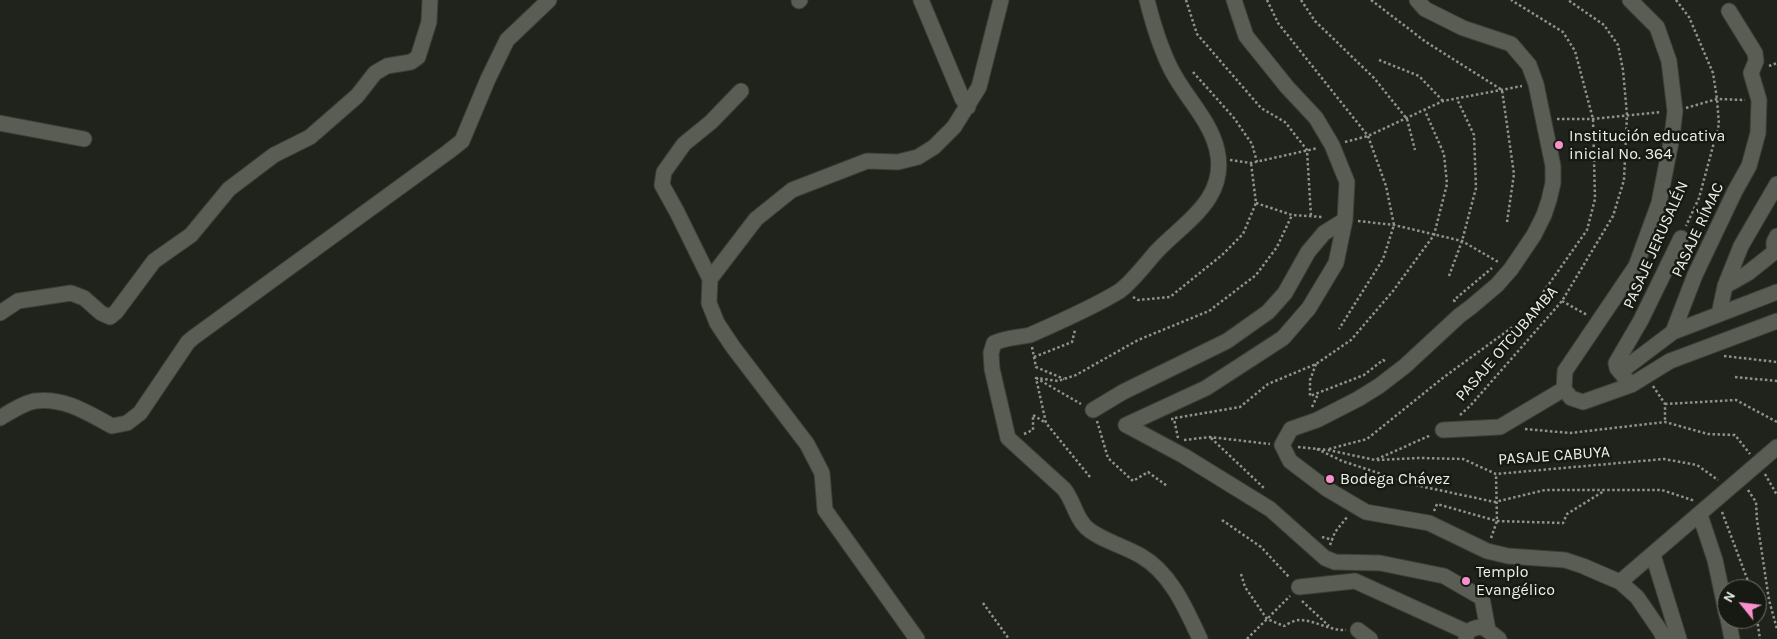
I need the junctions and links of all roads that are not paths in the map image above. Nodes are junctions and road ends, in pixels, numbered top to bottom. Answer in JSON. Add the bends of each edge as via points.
{"nodes":[{"id":1,"x":430,"y":0,"type":"edge"},
{"id":2,"x":549,"y":0,"type":"edge"},
{"id":3,"x":921,"y":0,"type":"edge"},
{"id":4,"x":1147,"y":0,"type":"edge"},
{"id":5,"x":1234,"y":0,"type":"edge"},
{"id":6,"x":1416,"y":0,"type":"edge"},
{"id":7,"x":1630,"y":0,"type":"edge"},
{"id":8,"x":999,"y":3,"type":"edge"},
{"id":9,"x":1729,"y":11,"type":"dead end"},
{"id":10,"x":741,"y":91,"type":"dead end"},
{"id":11,"x":968,"y":107,"type":"junction"},
{"id":12,"x":0,"y":123,"type":"edge"},
{"id":13,"x":84,"y":139,"type":"dead end"},
{"id":14,"x":1777,"y":184,"type":"edge"},
{"id":15,"x":1345,"y":220,"type":"junction"},
{"id":16,"x":1777,"y":236,"type":"edge"},
{"id":17,"x":1681,"y":238,"type":"road end"},
{"id":18,"x":1777,"y":249,"type":"edge"},
{"id":19,"x":710,"y":279,"type":"junction"},
{"id":20,"x":1725,"y":286,"type":"junction"},
{"id":21,"x":1777,"y":292,"type":"edge"},
{"id":22,"x":0,"y":313,"type":"edge"},
{"id":23,"x":1719,"y":314,"type":"junction"},
{"id":24,"x":1777,"y":321,"type":"edge"},
{"id":25,"x":1673,"y":332,"type":"junction"},
{"id":26,"x":1620,"y":372,"type":"junction"},
{"id":27,"x":1630,"y":385,"type":"junction"},
{"id":28,"x":1564,"y":389,"type":"junction"},
{"id":29,"x":1093,"y":410,"type":"road end"},
{"id":30,"x":0,"y":418,"type":"edge"},
{"id":31,"x":1442,"y":430,"type":"road end"},
{"id":32,"x":1777,"y":447,"type":"edge"},
{"id":33,"x":1709,"y":506,"type":"junction"},
{"id":34,"x":1653,"y":555,"type":"junction"},
{"id":35,"x":1719,"y":579,"type":"edge"},
{"id":36,"x":1620,"y":582,"type":"junction"},
{"id":37,"x":1299,"y":593,"type":"road end"},
{"id":38,"x":1493,"y":635,"type":"edge"},
{"id":39,"x":1467,"y":636,"type":"edge"},
{"id":40,"x":917,"y":639,"type":"edge"},
{"id":41,"x":1200,"y":639,"type":"edge"},
{"id":42,"x":1664,"y":639,"type":"edge"},
{"id":43,"x":1679,"y":639,"type":"edge"}],
"edges":[{"from":1,"to":22,"type":"street","via":[[429,22],[418,57],[375,73],[357,96],[310,137],[274,155],[229,189],[191,235],[154,261],[110,317],[100,313],[84,298],[71,293],[18,302]]},
{"from":2,"to":30,"type":"street","via":[[507,40],[462,141],[188,342],[140,413],[127,423],[112,426],[59,401],[34,401]]},
{"from":3,"to":11,"type":"street"},
{"from":4,"to":41,"type":"street","via":[[1172,71],[1206,122],[1217,148],[1218,180],[1197,214],[1120,292],[1030,335],[994,343],[992,369],[1008,438],[1064,489],[1084,525],[1160,569]]},
{"from":5,"to":15,"type":"street","via":[[1246,36],[1316,118],[1332,144],[1346,182]]},
{"from":6,"to":36,"type":"street","via":[[1425,9],[1464,28],[1511,44],[1529,65],[1553,166],[1553,183],[1544,215],[1512,269],[1405,366],[1358,399],[1291,429],[1282,445],[1290,461],[1327,489],[1366,512],[1429,523],[1487,551],[1508,556],[1564,560]]},
{"from":7,"to":28,"type":"street","via":[[1657,27],[1669,62],[1675,111],[1673,128],[1659,203],[1636,266],[1565,371]]},
{"from":8,"to":11,"type":"street","via":[[979,87]]},
{"from":9,"to":25,"type":"street","name":"PASAJE RÍMAC","via":[[1755,54],[1751,73],[1759,100],[1758,133],[1749,166],[1694,275]]},
{"from":10,"to":19,"type":"street","via":[[684,144],[664,172],[662,186]]},
{"from":11,"to":19,"type":"street","via":[[948,134],[918,157],[898,162],[867,161],[792,190],[756,219]]},
{"from":12,"to":13,"type":"street"},
{"from":14,"to":20,"type":"street","via":[[1741,246]]},
{"from":15,"to":29,"type":"street","via":[[1324,233],[1308,252],[1285,293],[1268,312],[1226,341]]},
{"from":15,"to":38,"type":"street","via":[[1336,264],[1309,308],[1283,338],[1206,388],[1126,425],[1270,509],[1325,558],[1334,562],[1380,563],[1444,576],[1482,598]]},
{"from":16,"to":18,"type":"street","via":[[1774,246]]},
{"from":17,"to":26,"type":"street","name":"PASAJE JERUSALÉN","via":[[1642,320],[1616,363]]},
{"from":18,"to":20,"type":"street","via":[[1748,273]]},
{"from":19,"to":40,"type":"street","via":[[709,303],[717,322],[807,444],[822,473],[824,510]]},
{"from":20,"to":23,"type":"street"},
{"from":21,"to":23,"type":"street"},
{"from":23,"to":25,"type":"street"},
{"from":24,"to":27,"type":"street","via":[[1670,361]]},
{"from":25,"to":26,"type":"street"},
{"from":26,"to":27,"type":"street"},
{"from":27,"to":28,"type":"street","via":[[1583,402],[1571,398]]},
{"from":28,"to":31,"type":"street","via":[[1500,427]]},
{"from":32,"to":33,"type":"street"},
{"from":33,"to":34,"type":"street"},
{"from":33,"to":35,"type":"street"},
{"from":34,"to":36,"type":"street"},
{"from":34,"to":43,"type":"street"},
{"from":36,"to":42,"type":"street","via":[[1638,597]]},
{"from":37,"to":39,"type":"street","via":[[1355,581]]},
{"from":38,"to":39,"type":"street","via":[[1482,626]]}]}
